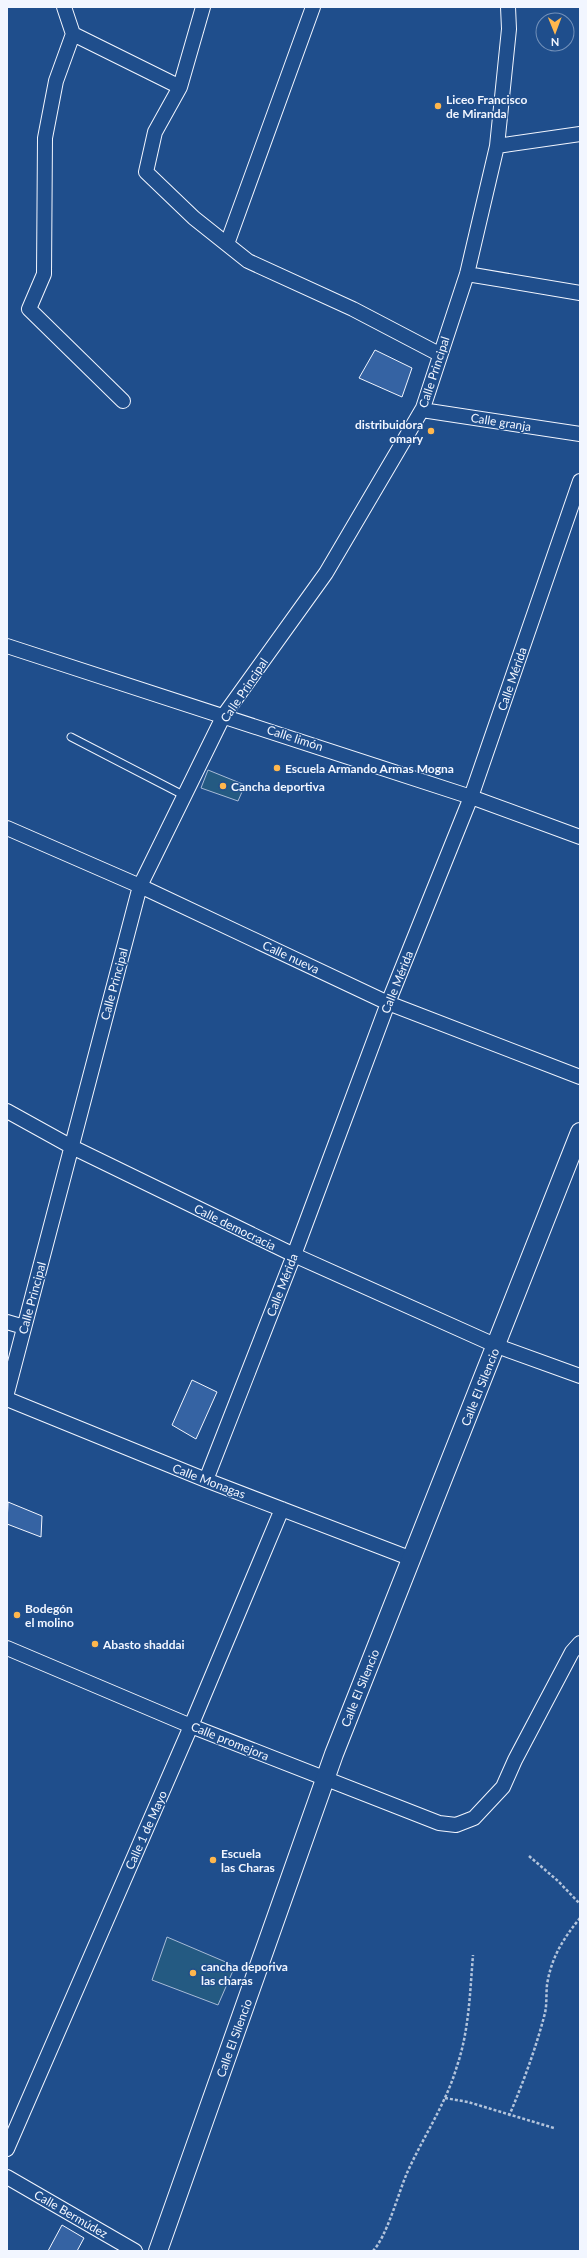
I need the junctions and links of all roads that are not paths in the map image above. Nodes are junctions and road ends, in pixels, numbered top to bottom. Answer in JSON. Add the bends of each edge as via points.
{"nodes":[{"id":1,"x":64,"y":7,"type":"edge"},
{"id":2,"x":203,"y":7,"type":"edge"},
{"id":3,"x":313,"y":7,"type":"edge"},
{"id":4,"x":508,"y":7,"type":"edge"},
{"id":5,"x":73,"y":34,"type":"junction"},
{"id":6,"x":180,"y":88,"type":"junction"},
{"id":7,"x":580,"y":134,"type":"edge"},
{"id":8,"x":497,"y":146,"type":"junction"},
{"id":9,"x":227,"y":244,"type":"junction"},
{"id":10,"x":467,"y":274,"type":"junction"},
{"id":11,"x":580,"y":293,"type":"edge"},
{"id":12,"x":439,"y":354,"type":"junction"},
{"id":13,"x":124,"y":401,"type":"dead end"},
{"id":14,"x":422,"y":410,"type":"junction"},
{"id":15,"x":580,"y":434,"type":"edge"},
{"id":16,"x":580,"y":481,"type":"edge"},
{"id":17,"x":7,"y":646,"type":"edge"},
{"id":18,"x":224,"y":715,"type":"junction"},
{"id":19,"x":71,"y":737,"type":"dead end"},
{"id":20,"x":185,"y":796,"type":"junction"},
{"id":21,"x":471,"y":797,"type":"junction"},
{"id":22,"x":7,"y":828,"type":"edge"},
{"id":23,"x":580,"y":837,"type":"edge"},
{"id":24,"x":140,"y":886,"type":"junction"},
{"id":25,"x":388,"y":1003,"type":"junction"},
{"id":26,"x":580,"y":1077,"type":"edge"},
{"id":27,"x":7,"y":1111,"type":"edge"},
{"id":28,"x":580,"y":1132,"type":"edge"},
{"id":29,"x":72,"y":1147,"type":"junction"},
{"id":30,"x":294,"y":1255,"type":"junction"},
{"id":31,"x":7,"y":1322,"type":"edge"},
{"id":32,"x":24,"y":1327,"type":"junction"},
{"id":33,"x":497,"y":1346,"type":"junction"},
{"id":34,"x":580,"y":1376,"type":"edge"},
{"id":35,"x":7,"y":1393,"type":"edge"},
{"id":36,"x":7,"y":1399,"type":"edge"},
{"id":37,"x":206,"y":1480,"type":"junction"},
{"id":38,"x":282,"y":1509,"type":"junction"},
{"id":39,"x":412,"y":1558,"type":"junction"},
{"id":40,"x":580,"y":1643,"type":"edge"},
{"id":41,"x":7,"y":1648,"type":"edge"},
{"id":42,"x":192,"y":1726,"type":"junction"},
{"id":43,"x":326,"y":1780,"type":"junction"},
{"id":44,"x":7,"y":2149,"type":"edge"},
{"id":45,"x":7,"y":2177,"type":"edge"},
{"id":46,"x":135,"y":2251,"type":"edge"},
{"id":47,"x":158,"y":2251,"type":"edge"}],
"edges":[{"from":1,"to":5,"type":"street"},
{"from":2,"to":6,"type":"street"},
{"from":3,"to":9,"type":"street"},
{"from":4,"to":8,"type":"street","name":"Calle Principal","via":[[509,29]]},
{"from":5,"to":6,"type":"street"},
{"from":5,"to":13,"type":"street","via":[[56,81],[44,138],[44,274],[30,309]]},
{"from":6,"to":9,"type":"street","via":[[155,132],[146,172],[194,218]]},
{"from":7,"to":8,"type":"street"},
{"from":8,"to":10,"type":"street","name":"Calle Principal"},
{"from":9,"to":12,"type":"street","via":[[248,261],[353,309]]},
{"from":10,"to":11,"type":"street"},
{"from":10,"to":12,"type":"street","name":"Calle Principal"},
{"from":12,"to":14,"type":"street","name":"Calle Principal"},
{"from":14,"to":15,"type":"street","name":"Calle granja"},
{"from":14,"to":18,"type":"street","name":"Calle Principal","via":[[326,573]]},
{"from":16,"to":21,"type":"street","name":"Calle Mérida"},
{"from":17,"to":18,"type":"street","name":"Calle limón"},
{"from":18,"to":20,"type":"street","name":"Calle Principal"},
{"from":18,"to":21,"type":"street","name":"Calle limón"},
{"from":19,"to":20,"type":"lane"},
{"from":20,"to":24,"type":"street","name":"Calle Principal"},
{"from":21,"to":23,"type":"street","name":"Calle limón"},
{"from":21,"to":25,"type":"street","name":"Calle Mérida"},
{"from":22,"to":24,"type":"street","name":"Calle nueva"},
{"from":24,"to":25,"type":"street","name":"Calle nueva"},
{"from":24,"to":29,"type":"street","name":"Calle Principal"},
{"from":25,"to":26,"type":"street","name":"Calle nueva"},
{"from":25,"to":30,"type":"street","name":"Calle Mérida"},
{"from":27,"to":29,"type":"street","name":"Calle democracia"},
{"from":28,"to":33,"type":"street","name":"Calle El Silencio"},
{"from":29,"to":30,"type":"street","name":"Calle democracia"},
{"from":29,"to":32,"type":"street","name":"Calle Principal"},
{"from":30,"to":33,"type":"street","name":"Calle democracia"},
{"from":30,"to":37,"type":"street","name":"Calle Mérida"},
{"from":31,"to":32,"type":"street"},
{"from":32,"to":35,"type":"street","name":"Calle Principal"},
{"from":33,"to":34,"type":"street","name":"Calle democracia"},
{"from":33,"to":39,"type":"street","name":"Calle El Silencio"},
{"from":36,"to":37,"type":"street","name":"Calle Monagas"},
{"from":37,"to":38,"type":"street","name":"Calle Monagas"},
{"from":38,"to":39,"type":"street","name":"Calle Monagas"},
{"from":38,"to":42,"type":"street","name":"Calle 1 de Mayo"},
{"from":39,"to":43,"type":"street","name":"Calle El Silencio"},
{"from":40,"to":43,"type":"street","name":"Calle promejora","via":[[572,1652],[503,1787],[474,1818],[456,1825],[439,1823]]},
{"from":41,"to":42,"type":"street","name":"Calle promejora"},
{"from":42,"to":43,"type":"street","name":"Calle promejora"},
{"from":42,"to":44,"type":"street","name":"Calle 1 de Mayo"},
{"from":43,"to":47,"type":"street","name":"Calle El Silencio"},
{"from":45,"to":46,"type":"street","name":"Calle Bermúdez"}]}
